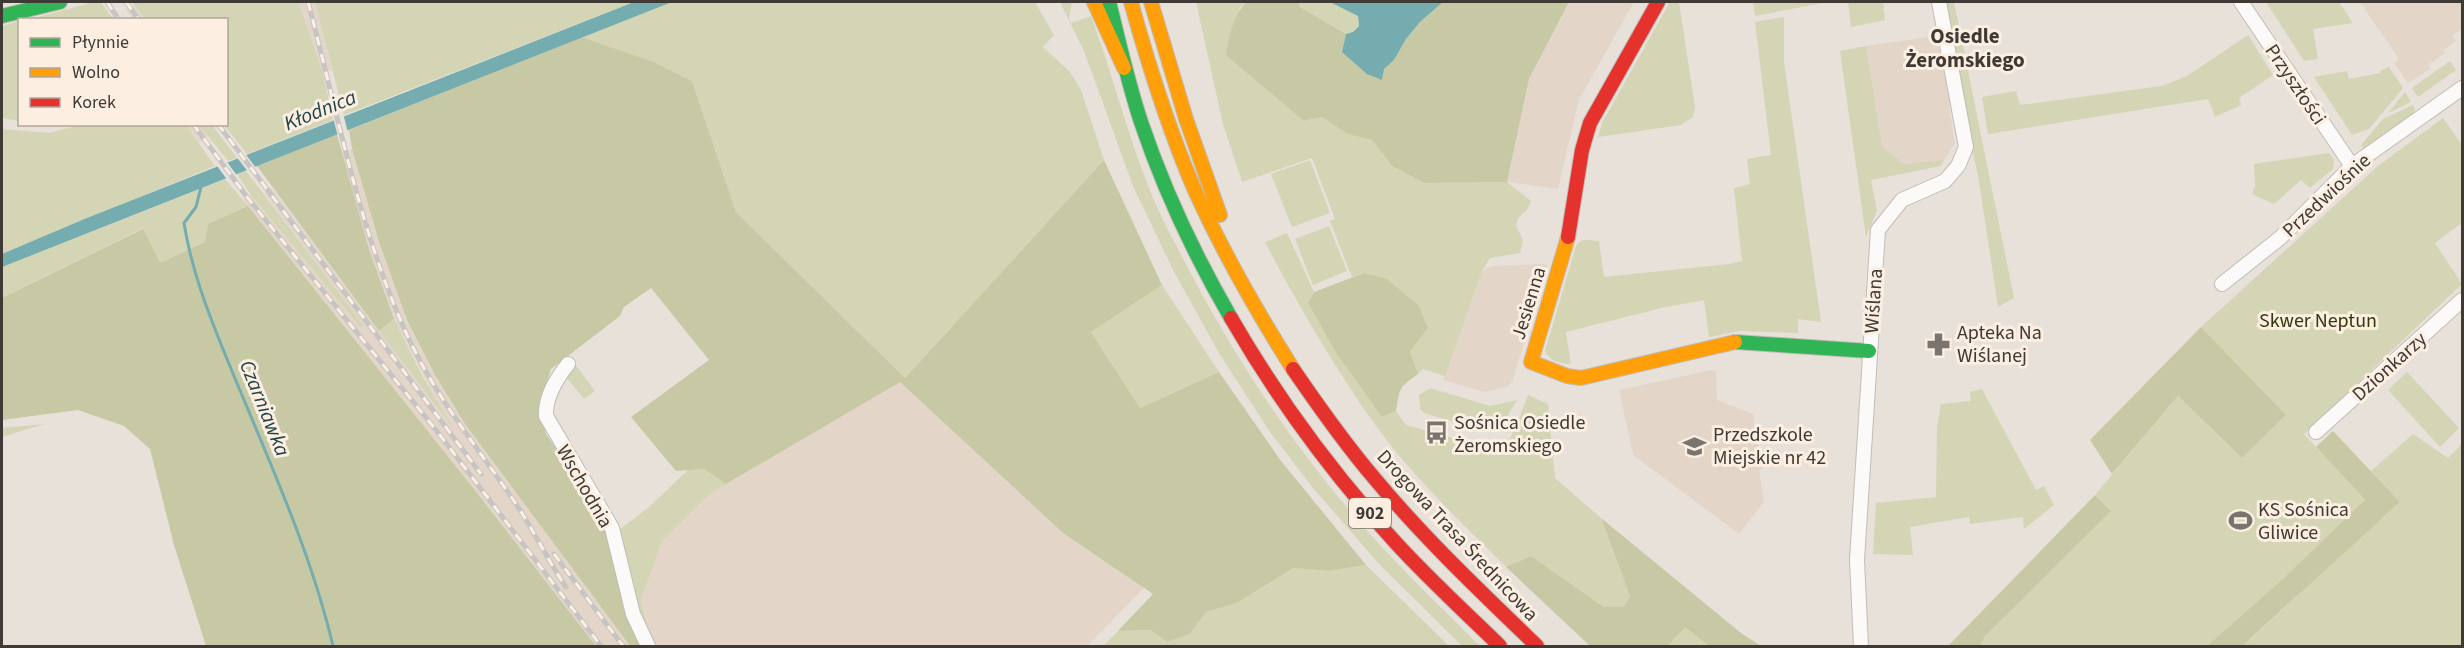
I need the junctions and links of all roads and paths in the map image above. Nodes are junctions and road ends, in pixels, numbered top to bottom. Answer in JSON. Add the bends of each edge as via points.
{"nodes":[{"id":1,"x":60,"y":2,"type":"edge"},
{"id":2,"x":1094,"y":2,"type":"edge"},
{"id":3,"x":1109,"y":2,"type":"edge"},
{"id":4,"x":1131,"y":2,"type":"edge"},
{"id":5,"x":1151,"y":2,"type":"edge"},
{"id":6,"x":1658,"y":2,"type":"edge"},
{"id":7,"x":1939,"y":2,"type":"edge"},
{"id":8,"x":2241,"y":2,"type":"edge"},
{"id":9,"x":2,"y":16,"type":"edge"},
{"id":10,"x":1124,"y":68,"type":"junction"},
{"id":11,"x":2463,"y":88,"type":"edge"},
{"id":12,"x":2352,"y":166,"type":"junction"},
{"id":13,"x":2222,"y":284,"type":"dead end"},
{"id":14,"x":2463,"y":300,"type":"edge"},
{"id":15,"x":1257,"y":311,"type":"junction"},
{"id":16,"x":1869,"y":351,"type":"junction"},
{"id":17,"x":568,"y":364,"type":"dead end"},
{"id":18,"x":2316,"y":432,"type":"dead end"},
{"id":19,"x":648,"y":646,"type":"edge"},
{"id":20,"x":1500,"y":646,"type":"edge"},
{"id":21,"x":1537,"y":646,"type":"edge"},
{"id":22,"x":1861,"y":646,"type":"edge"}],
"edges":[{"from":1,"to":9,"type":"main road"},
{"from":2,"to":10,"type":"main road"},
{"from":3,"to":10,"type":"main road","number":"902"},
{"from":4,"to":15,"type":"main road","name":"Drogowa Trasa Średnicowa","number":"902","via":[[1149,67],[1190,182]]},
{"from":5,"to":15,"type":"main road","via":[[1205,177]]},
{"from":6,"to":16,"type":"main road","name":"Jesienna","via":[[1590,123],[1570,230],[1531,362],[1581,378],[1736,342]]},
{"from":7,"to":16,"type":"street","name":"Wiślana","via":[[1966,147],[1958,166],[1945,181],[1902,200],[1878,230]]},
{"from":8,"to":12,"type":"street","name":"Przyszłości"},
{"from":10,"to":20,"type":"main road","number":"902","via":[[1173,205],[1235,330],[1349,488],[1420,567]]},
{"from":11,"to":12,"type":"street","name":"Przedwiośnie"},
{"from":12,"to":13,"type":"street","name":"Przedwiośnie","via":[[2280,238]]},
{"from":14,"to":18,"type":"street","name":"Dzionkarzy"},
{"from":15,"to":21,"type":"main road","name":"Drogowa Trasa Średnicowa","number":"902","via":[[1304,385],[1373,476]]},
{"from":16,"to":22,"type":"street","name":"Wiślana","via":[[1857,560]]},
{"from":17,"to":19,"type":"street","name":"Wschodnia","via":[[551,392],[546,416],[612,528],[633,614]]}]}
